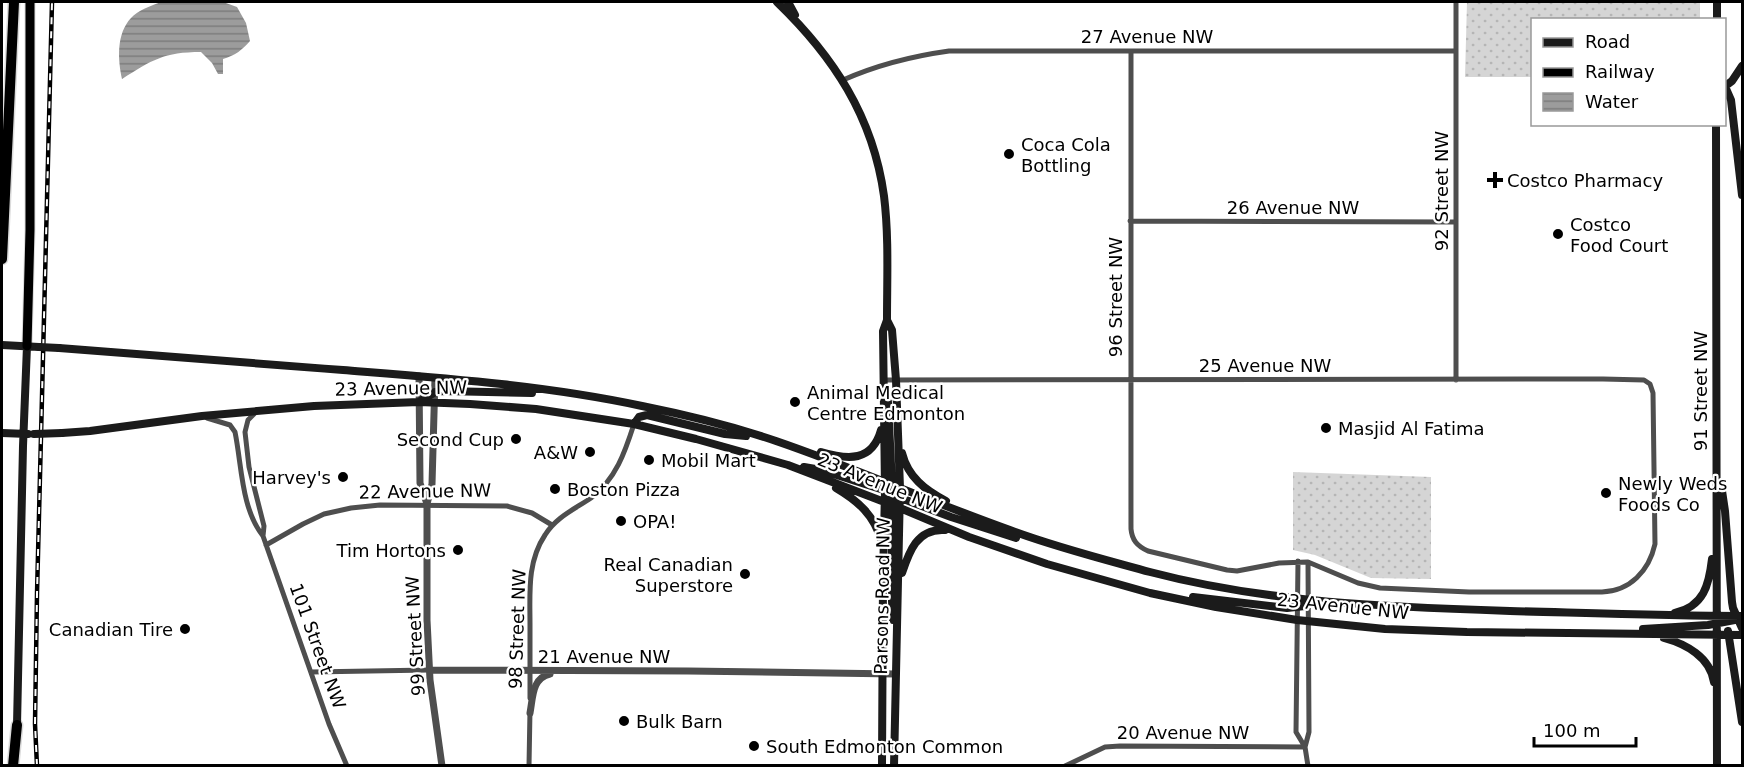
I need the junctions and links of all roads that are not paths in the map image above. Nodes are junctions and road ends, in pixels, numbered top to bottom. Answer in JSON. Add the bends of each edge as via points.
{"nodes":[{"id":1,"x":14,"y":2,"type":"edge"},
{"id":2,"x":30,"y":2,"type":"edge"},
{"id":3,"x":777,"y":2,"type":"edge"},
{"id":4,"x":788,"y":2,"type":"edge"},
{"id":5,"x":1456,"y":2,"type":"edge"},
{"id":6,"x":1717,"y":2,"type":"edge"},
{"id":7,"x":1717,"y":18,"type":"edge"},
{"id":8,"x":799,"y":23,"type":"junction"},
{"id":9,"x":1131,"y":51,"type":"junction"},
{"id":10,"x":1456,"y":51,"type":"junction"},
{"id":11,"x":1743,"y":66,"type":"edge"},
{"id":12,"x":843,"y":80,"type":"junction"},
{"id":13,"x":1726,"y":85,"type":"edge"},
{"id":14,"x":1726,"y":88,"type":"edge"},
{"id":15,"x":1716,"y":126,"type":"edge"},
{"id":16,"x":1743,"y":195,"type":"edge"},
{"id":17,"x":1130,"y":221,"type":"junction"},
{"id":18,"x":1456,"y":222,"type":"junction"},
{"id":19,"x":2,"y":259,"type":"edge"},
{"id":20,"x":887,"y":320,"type":"junction"},
{"id":21,"x":4,"y":345,"type":"edge"},
{"id":22,"x":27,"y":346,"type":"junction"},
{"id":23,"x":419,"y":376,"type":"junction"},
{"id":24,"x":435,"y":378,"type":"junction"},
{"id":25,"x":896,"y":380,"type":"junction"},
{"id":26,"x":1131,"y":380,"type":"junction"},
{"id":27,"x":1456,"y":380,"type":"junction"},
{"id":28,"x":884,"y":383,"type":"junction"},
{"id":29,"x":435,"y":392,"type":"junction"},
{"id":30,"x":576,"y":393,"type":"junction"},
{"id":31,"x":419,"y":402,"type":"junction"},
{"id":32,"x":435,"y":403,"type":"junction"},
{"id":33,"x":883,"y":405,"type":"junction"},
{"id":34,"x":259,"y":410,"type":"junction"},
{"id":35,"x":897,"y":415,"type":"junction"},
{"id":36,"x":202,"y":416,"type":"junction"},
{"id":37,"x":634,"y":424,"type":"junction"},
{"id":38,"x":5,"y":433,"type":"edge"},
{"id":39,"x":24,"y":434,"type":"junction"},
{"id":40,"x":764,"y":437,"type":"junction"},
{"id":41,"x":774,"y":441,"type":"junction"},
{"id":42,"x":1717,"y":452,"type":"junction"},
{"id":43,"x":788,"y":465,"type":"junction"},
{"id":44,"x":810,"y":473,"type":"junction"},
{"id":45,"x":892,"y":495,"type":"junction"},
{"id":46,"x":427,"y":504,"type":"junction"},
{"id":47,"x":552,"y":525,"type":"junction"},
{"id":48,"x":1717,"y":526,"type":"junction"},
{"id":49,"x":954,"y":531,"type":"junction"},
{"id":50,"x":263,"y":536,"type":"junction"},
{"id":51,"x":1043,"y":542,"type":"junction"},
{"id":52,"x":1135,"y":542,"type":"joint"},
{"id":53,"x":266,"y":545,"type":"junction"},
{"id":54,"x":1298,"y":561,"type":"junction"},
{"id":55,"x":1308,"y":562,"type":"junction"},
{"id":56,"x":1644,"y":571,"type":"joint"},
{"id":57,"x":883,"y":577,"type":"junction"},
{"id":58,"x":898,"y":584,"type":"junction"},
{"id":59,"x":1310,"y":601,"type":"junction"},
{"id":60,"x":1297,"y":610,"type":"junction"},
{"id":61,"x":1664,"y":616,"type":"junction"},
{"id":62,"x":1309,"y":619,"type":"junction"},
{"id":63,"x":1741,"y":622,"type":"edge"},
{"id":64,"x":1723,"y":626,"type":"junction"},
{"id":65,"x":897,"y":633,"type":"junction"},
{"id":66,"x":1583,"y":633,"type":"junction"},
{"id":67,"x":1649,"y":634,"type":"junction"},
{"id":68,"x":1717,"y":635,"type":"junction"},
{"id":69,"x":1743,"y":635,"type":"edge"},
{"id":70,"x":429,"y":670,"type":"junction"},
{"id":71,"x":530,"y":671,"type":"junction"},
{"id":72,"x":574,"y":671,"type":"junction"},
{"id":73,"x":311,"y":672,"type":"junction"},
{"id":74,"x":883,"y":674,"type":"junction"},
{"id":75,"x":896,"y":674,"type":"junction"},
{"id":76,"x":1717,"y":702,"type":"junction"},
{"id":77,"x":530,"y":713,"type":"junction"},
{"id":78,"x":1743,"y":722,"type":"edge"},
{"id":79,"x":17,"y":724,"type":"junction"},
{"id":80,"x":1305,"y":747,"type":"junction"},
{"id":81,"x":13,"y":765,"type":"edge"},
{"id":82,"x":19,"y":765,"type":"edge"},
{"id":83,"x":347,"y":765,"type":"edge"},
{"id":84,"x":442,"y":765,"type":"edge"},
{"id":85,"x":529,"y":765,"type":"edge"},
{"id":86,"x":882,"y":765,"type":"edge"},
{"id":87,"x":894,"y":765,"type":"edge"},
{"id":88,"x":1065,"y":765,"type":"edge"},
{"id":89,"x":1308,"y":765,"type":"edge"},
{"id":90,"x":1717,"y":765,"type":"edge"}],
"edges":[{"from":1,"to":19,"type":"highway"},
{"from":2,"to":22,"type":"highway"},
{"from":3,"to":8,"type":"main road","name":"Parsons Road NW"},
{"from":4,"to":8,"type":"main road"},
{"from":5,"to":10,"type":"street","name":"92 Street NW"},
{"from":6,"to":7,"type":"main road"},
{"from":8,"to":12,"type":"main road","name":"Parsons Road NW"},
{"from":9,"to":10,"type":"street","name":"27 Avenue NW"},
{"from":9,"to":12,"type":"street","name":"27 Avenue NW","via":[[949,51],[917,56]]},
{"from":9,"to":17,"type":"street","name":"96 Street NW"},
{"from":10,"to":18,"type":"street","name":"92 Street NW"},
{"from":11,"to":13,"type":"main road"},
{"from":12,"to":20,"type":"main road","name":"Parsons Road NW","via":[[868,133],[881,181],[886,218]]},
{"from":14,"to":16,"type":"main road","via":[[1731,100]]},
{"from":15,"to":42,"type":"main road","name":"91 Street NW"},
{"from":17,"to":18,"type":"street","name":"26 Avenue NW"},
{"from":17,"to":26,"type":"street","name":"96 Street NW"},
{"from":18,"to":27,"type":"street","name":"92 Street NW"},
{"from":20,"to":25,"type":"main road","name":"Parsons Road NW"},
{"from":20,"to":28,"type":"main road","name":"Parsons Road NW","via":[[883,332]]},
{"from":21,"to":22,"type":"main road","name":"23 Avenue NW"},
{"from":22,"to":23,"type":"main road","name":"23 Avenue NW","bridge":true},
{"from":22,"to":39,"type":"main road"},
{"from":23,"to":24,"type":"main road","name":"23 Avenue NW"},
{"from":23,"to":31,"type":"street","name":"99 Street NW"},
{"from":24,"to":29,"type":"street","name":"99 Street NW"},
{"from":24,"to":30,"type":"main road","name":"23 Avenue NW"},
{"from":25,"to":26,"type":"street","name":"25 Avenue NW"},
{"from":25,"to":28,"type":"street","name":"25 Avenue NW"},
{"from":25,"to":35,"type":"main road","name":"Parsons Road NW"},
{"from":26,"to":27,"type":"street","name":"25 Avenue NW"},
{"from":26,"to":52,"type":"street","name":"96 Street NW","via":[[1131,529]]},
{"from":27,"to":56,"type":"street","name":"25 Avenue NW","via":[[1640,380],[1652,387],[1655,544]]},
{"from":28,"to":33,"type":"main road","name":"Parsons Road NW"},
{"from":28,"to":45,"type":"main road","via":[[889,408]]},
{"from":29,"to":30,"type":"main road"},
{"from":29,"to":31,"type":"main road"},
{"from":29,"to":32,"type":"street","name":"99 Street NW"},
{"from":30,"to":40,"type":"main road","name":"23 Avenue NW","via":[[655,408]]},
{"from":31,"to":32,"type":"main road","name":"23 Avenue NW"},
{"from":31,"to":34,"type":"main road","name":"23 Avenue NW"},
{"from":31,"to":46,"type":"street","name":"99 Street NW","via":[[420,483]]},
{"from":32,"to":37,"type":"main road","name":"23 Avenue NW","via":[[536,409]]},
{"from":32,"to":46,"type":"street","name":"99 Street NW","via":[[432,484]]},
{"from":33,"to":41,"type":"main road","via":[[878,439],[859,456],[835,456]]},
{"from":33,"to":45,"type":"main road","name":"Parsons Road NW"},
{"from":34,"to":36,"type":"main road","name":"23 Avenue NW"},
{"from":34,"to":50,"type":"street","name":"101 Street NW","via":[[248,420],[245,432]]},
{"from":35,"to":45,"type":"main road","name":"Parsons Road NW"},
{"from":35,"to":51,"type":"main road","via":[[903,457],[920,485],[949,503]]},
{"from":36,"to":39,"type":"main road","name":"23 Avenue NW","bridge":true,"via":[[90,431]]},
{"from":36,"to":50,"type":"street","name":"101 Street NW","via":[[233,429],[247,498]]},
{"from":37,"to":40,"type":"main road","via":[[647,415],[725,434]]},
{"from":37,"to":43,"type":"main road","name":"23 Avenue NW"},
{"from":37,"to":47,"type":"street","name":"98 Street NW","via":[[624,455],[608,482]]},
{"from":38,"to":39,"type":"main road","name":"23 Avenue NW"},
{"from":39,"to":79,"type":"main road"},
{"from":40,"to":41,"type":"main road","name":"23 Avenue NW"},
{"from":41,"to":45,"type":"main road","name":"23 Avenue NW"},
{"from":42,"to":48,"type":"main road","name":"91 Street NW"},
{"from":42,"to":63,"type":"main road","via":[[1732,602]]},
{"from":43,"to":44,"type":"main road","name":"23 Avenue NW"},
{"from":43,"to":45,"type":"main road","via":[[821,470]]},
{"from":44,"to":45,"type":"main road","name":"23 Avenue NW"},
{"from":44,"to":57,"type":"main road","via":[[855,500],[876,525],[881,538]]},
{"from":45,"to":49,"type":"main road","name":"23 Avenue NW"},
{"from":45,"to":51,"type":"main road","via":[[1000,534]]},
{"from":45,"to":57,"type":"main road","name":"Parsons Road NW"},
{"from":45,"to":58,"type":"main road","name":"Parsons Road NW"},
{"from":45,"to":65,"type":"main road","via":[[892,609]]},
{"from":46,"to":47,"type":"street","name":"22 Avenue NW","via":[[507,506],[532,513]]},
{"from":46,"to":53,"type":"street","name":"22 Avenue NW","via":[[332,511]]},
{"from":46,"to":70,"type":"street","name":"99 Street NW"},
{"from":47,"to":71,"type":"street","name":"98 Street NW","via":[[539,546],[531,574]]},
{"from":48,"to":61,"type":"main road","via":[[1707,586],[1694,605]]},
{"from":48,"to":64,"type":"main road","name":"91 Street NW"},
{"from":49,"to":58,"type":"main road","via":[[934,530],[920,538],[908,553]]},
{"from":49,"to":60,"type":"main road","name":"23 Avenue NW","via":[[1047,564],[1166,596],[1216,607]]},
{"from":50,"to":53,"type":"street","name":"101 Street NW"},
{"from":51,"to":60,"type":"main road","name":"23 Avenue NW"},
{"from":52,"to":54,"type":"street","name":"23 Avenue NW","via":[[1148,551],[1227,570]]},
{"from":53,"to":73,"type":"street","name":"101 Street NW"},
{"from":54,"to":55,"type":"street","name":"23 Avenue NW"},
{"from":54,"to":60,"type":"street"},
{"from":55,"to":56,"type":"street","name":"23 Avenue NW","via":[[1368,587],[1469,592],[1612,592]]},
{"from":55,"to":59,"type":"street"},
{"from":57,"to":74,"type":"main road","name":"Parsons Road NW"},
{"from":58,"to":65,"type":"main road","name":"Parsons Road NW"},
{"from":59,"to":60,"type":"main road","name":"23 Avenue NW"},
{"from":59,"to":61,"type":"main road","name":"23 Avenue NW"},
{"from":59,"to":62,"type":"street"},
{"from":60,"to":62,"type":"main road","name":"23 Avenue NW"},
{"from":60,"to":80,"type":"street","via":[[1296,732]]},
{"from":61,"to":64,"type":"main road","name":"23 Avenue NW"},
{"from":62,"to":66,"type":"main road","name":"23 Avenue NW","via":[[1385,629]]},
{"from":62,"to":80,"type":"street","via":[[1309,732]]},
{"from":63,"to":64,"type":"main road"},
{"from":64,"to":66,"type":"main road"},
{"from":64,"to":68,"type":"main road","name":"23 Avenue NW"},
{"from":64,"to":69,"type":"main road","name":"23 Avenue NW"},
{"from":64,"to":78,"type":"main road","name":"91 Street NW"},
{"from":65,"to":75,"type":"main road","name":"Parsons Road NW"},
{"from":66,"to":67,"type":"main road","name":"23 Avenue NW"},
{"from":67,"to":68,"type":"main road","name":"23 Avenue NW"},
{"from":67,"to":76,"type":"main road","via":[[1676,642],[1703,659],[1713,677]]},
{"from":68,"to":76,"type":"main road"},
{"from":70,"to":71,"type":"street","name":"21 Avenue NW"},
{"from":70,"to":73,"type":"street","name":"21 Avenue NW"},
{"from":70,"to":84,"type":"street","name":"99 Street NW"},
{"from":71,"to":72,"type":"street","name":"21 Avenue NW"},
{"from":71,"to":77,"type":"street","name":"98 Street NW"},
{"from":72,"to":74,"type":"street","name":"21 Avenue NW"},
{"from":72,"to":77,"type":"street","via":[[541,676]]},
{"from":73,"to":83,"type":"street","name":"101 Street NW"},
{"from":74,"to":75,"type":"street","name":"21 Avenue NW"},
{"from":74,"to":86,"type":"main road","name":"Parsons Road NW"},
{"from":75,"to":87,"type":"main road","name":"Parsons Road NW"},
{"from":76,"to":90,"type":"main road"},
{"from":77,"to":85,"type":"street","name":"98 Street NW"},
{"from":79,"to":81,"type":"highway"},
{"from":79,"to":82,"type":"street"},
{"from":80,"to":88,"type":"street","name":"20 Avenue NW","via":[[1105,747]]},
{"from":80,"to":89,"type":"street"}]}
